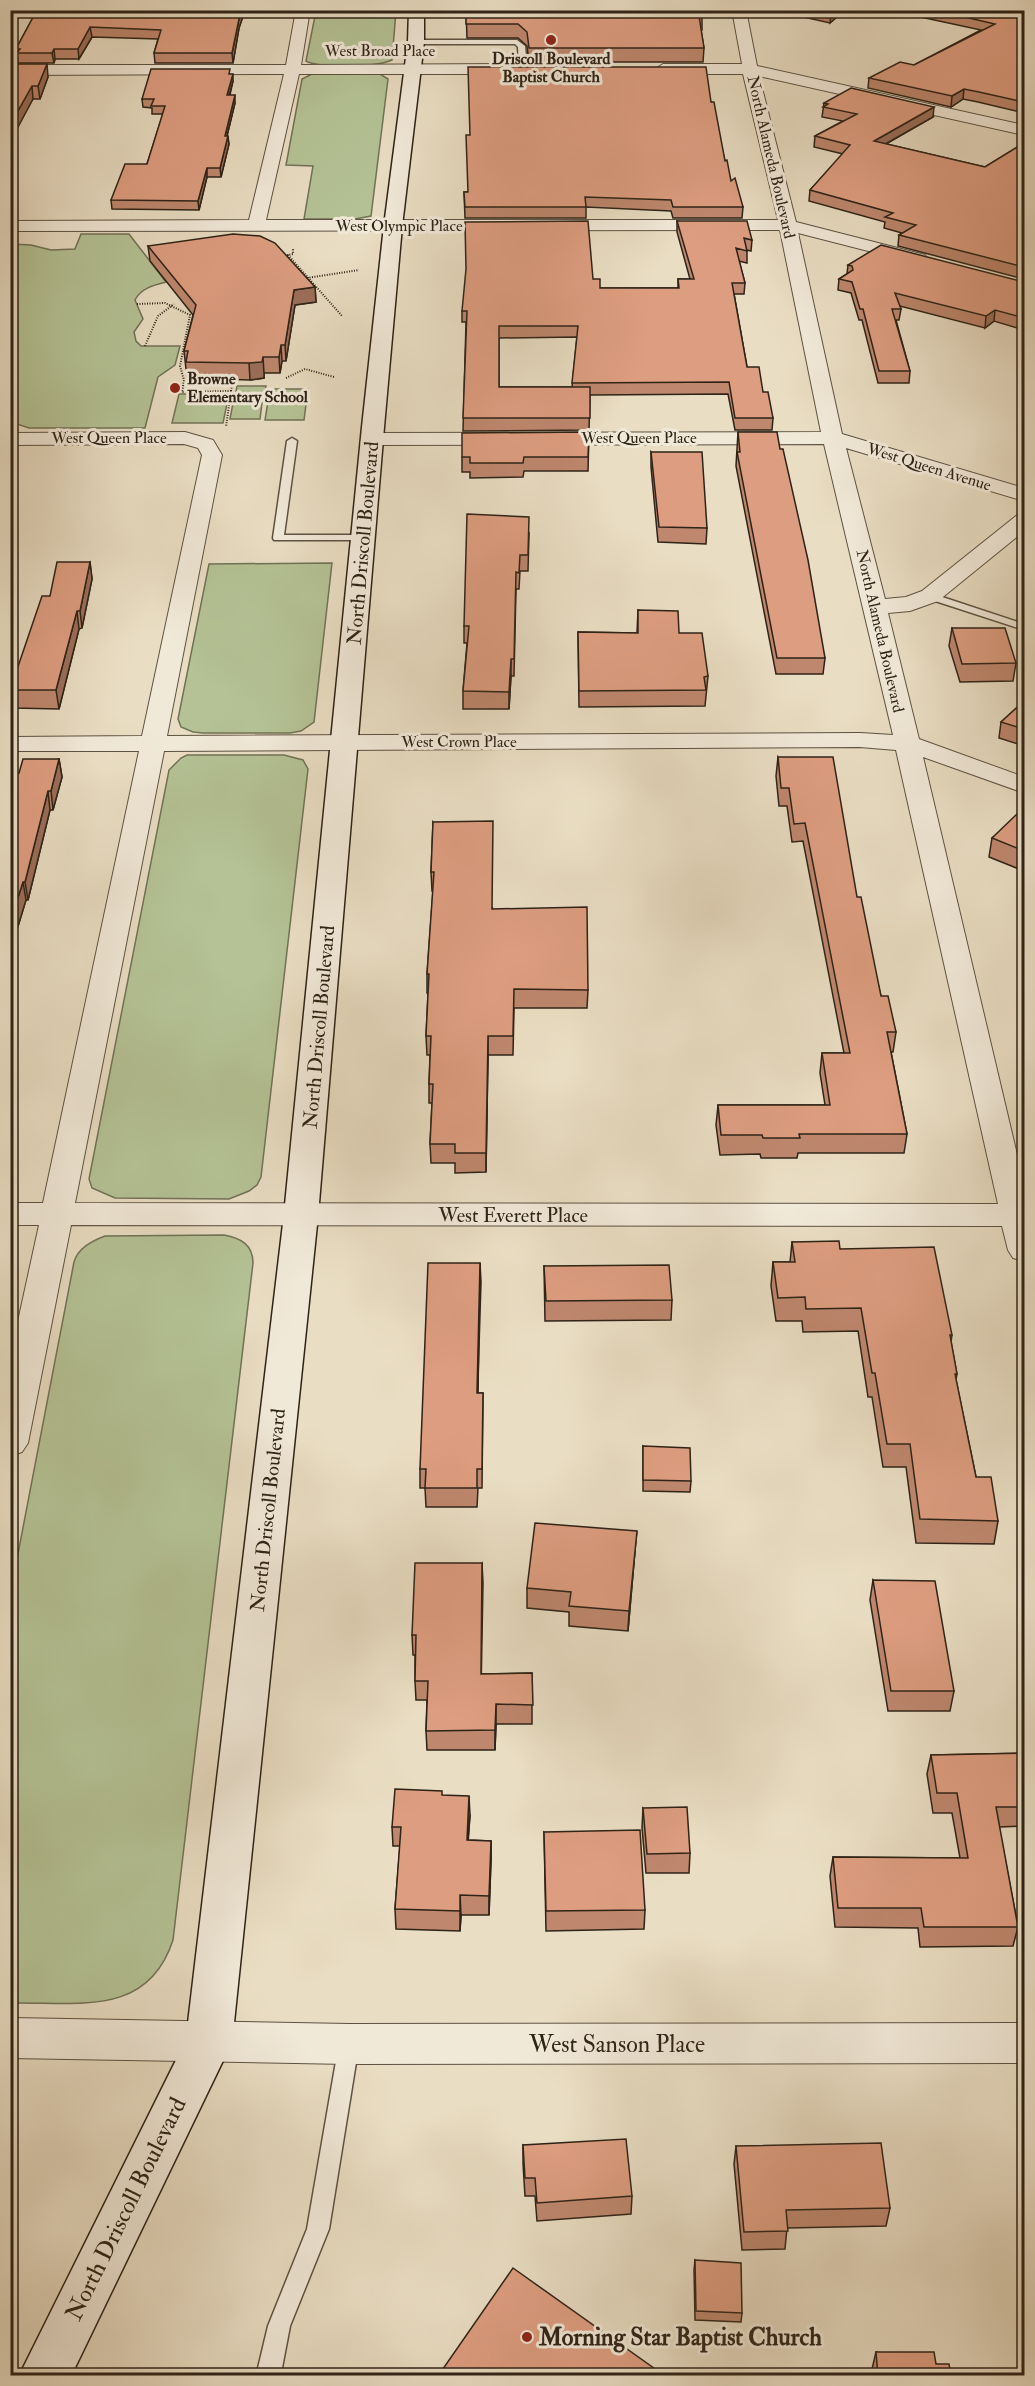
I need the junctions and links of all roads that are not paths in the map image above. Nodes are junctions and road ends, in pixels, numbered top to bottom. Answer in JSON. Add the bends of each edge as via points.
{"nodes":[{"id":1,"x":303,"y":10,"type":"edge"},
{"id":2,"x":417,"y":10,"type":"edge"},
{"id":3,"x":739,"y":10,"type":"edge"},
{"id":4,"x":413,"y":55,"type":"junction"},
{"id":5,"x":293,"y":69,"type":"junction"},
{"id":6,"x":529,"y":69,"type":"joint"},
{"id":7,"x":642,"y":69,"type":"edge"},
{"id":8,"x":750,"y":69,"type":"junction"},
{"id":9,"x":10,"y":70,"type":"edge"},
{"id":10,"x":1024,"y":130,"type":"edge"},
{"id":11,"x":788,"y":225,"type":"junction"},
{"id":12,"x":10,"y":226,"type":"edge"},
{"id":13,"x":393,"y":226,"type":"junction"},
{"id":14,"x":255,"y":230,"type":"junction"},
{"id":15,"x":934,"y":263,"type":"edge"},
{"id":16,"x":833,"y":438,"type":"junction"},
{"id":17,"x":10,"y":439,"type":"edge"},
{"id":18,"x":372,"y":439,"type":"junction"},
{"id":19,"x":292,"y":441,"type":"dead end"},
{"id":20,"x":1024,"y":495,"type":"edge"},
{"id":21,"x":1024,"y":521,"type":"edge"},
{"id":22,"x":364,"y":538,"type":"junction"},
{"id":23,"x":930,"y":596,"type":"junction"},
{"id":24,"x":875,"y":607,"type":"junction"},
{"id":25,"x":1024,"y":627,"type":"edge"},
{"id":26,"x":346,"y":742,"type":"junction"},
{"id":27,"x":907,"y":743,"type":"junction"},
{"id":28,"x":10,"y":744,"type":"edge"},
{"id":29,"x":152,"y":744,"type":"junction"},
{"id":30,"x":1024,"y":785,"type":"edge"},
{"id":31,"x":10,"y":1214,"type":"edge"},
{"id":32,"x":58,"y":1214,"type":"junction"},
{"id":33,"x":302,"y":1215,"type":"junction"},
{"id":34,"x":1020,"y":1217,"type":"edge"},
{"id":35,"x":1024,"y":1250,"type":"edge"},
{"id":36,"x":10,"y":1443,"type":"edge"},
{"id":37,"x":10,"y":2038,"type":"edge"},
{"id":38,"x":209,"y":2042,"type":"junction"},
{"id":39,"x":1024,"y":2043,"type":"edge"},
{"id":40,"x":349,"y":2044,"type":"junction"},
{"id":41,"x":44,"y":2376,"type":"edge"},
{"id":42,"x":272,"y":2376,"type":"edge"}],
"edges":[{"from":1,"to":5,"type":"street"},
{"from":2,"to":4,"type":"main road","name":"North Driscoll Boulevard"},
{"from":3,"to":8,"type":"street","name":"North Alameda Boulevard"},
{"from":4,"to":5,"type":"street","name":"West Broad Place"},
{"from":4,"to":6,"type":"street","name":"West Broad Place"},
{"from":4,"to":6,"type":"lane","via":[[517,42]]},
{"from":4,"to":13,"type":"main road","name":"North Driscoll Boulevard"},
{"from":5,"to":9,"type":"street","name":"West Broad Place"},
{"from":5,"to":14,"type":"street"},
{"from":7,"to":8,"type":"street"},
{"from":8,"to":10,"type":"street"},
{"from":8,"to":11,"type":"street","name":"North Alameda Boulevard"},
{"from":11,"to":13,"type":"street","name":"West Olympic Place"},
{"from":11,"to":15,"type":"street","name":"West Olympic Place"},
{"from":11,"to":16,"type":"street","name":"North Alameda Boulevard"},
{"from":12,"to":14,"type":"street","name":"West Olympic Place"},
{"from":13,"to":14,"type":"street","name":"West Olympic Place"},
{"from":13,"to":18,"type":"main road","name":"North Driscoll Boulevard"},
{"from":16,"to":18,"type":"street","name":"West Queen Place"},
{"from":16,"to":20,"type":"street","name":"West Queen Avenue"},
{"from":16,"to":24,"type":"street","name":"North Alameda Boulevard"},
{"from":17,"to":29,"type":"street","name":"West Queen Place","via":[[216,436]]},
{"from":18,"to":22,"type":"main road","name":"North Driscoll Boulevard"},
{"from":19,"to":22,"type":"lane","via":[[278,538]]},
{"from":21,"to":23,"type":"street"},
{"from":22,"to":26,"type":"main road","name":"North Driscoll Boulevard"},
{"from":23,"to":24,"type":"street","via":[[910,604]]},
{"from":23,"to":25,"type":"lane"},
{"from":24,"to":27,"type":"street","name":"North Alameda Boulevard"},
{"from":26,"to":27,"type":"street","name":"West Crown Place"},
{"from":26,"to":29,"type":"street","name":"West Crown Place"},
{"from":26,"to":33,"type":"main road","name":"North Driscoll Boulevard"},
{"from":27,"to":30,"type":"street","name":"West Crown Place"},
{"from":27,"to":34,"type":"street","name":"North Alameda Boulevard"},
{"from":28,"to":29,"type":"street","name":"West Crown Place"},
{"from":29,"to":32,"type":"street"},
{"from":31,"to":32,"type":"street","name":"West Everett Place"},
{"from":32,"to":33,"type":"street","name":"West Everett Place"},
{"from":32,"to":36,"type":"street"},
{"from":33,"to":34,"type":"street","name":"West Everett Place"},
{"from":33,"to":38,"type":"main road","name":"North Driscoll Boulevard"},
{"from":34,"to":35,"type":"street","name":"North Alameda Boulevard"},
{"from":37,"to":38,"type":"street"},
{"from":38,"to":40,"type":"street","name":"West Sanson Place"},
{"from":38,"to":41,"type":"main road","name":"North Driscoll Boulevard"},
{"from":39,"to":40,"type":"street","name":"West Sanson Place"},
{"from":40,"to":42,"type":"lane","via":[[318,2229],[279,2326],[270,2368]]}]}
